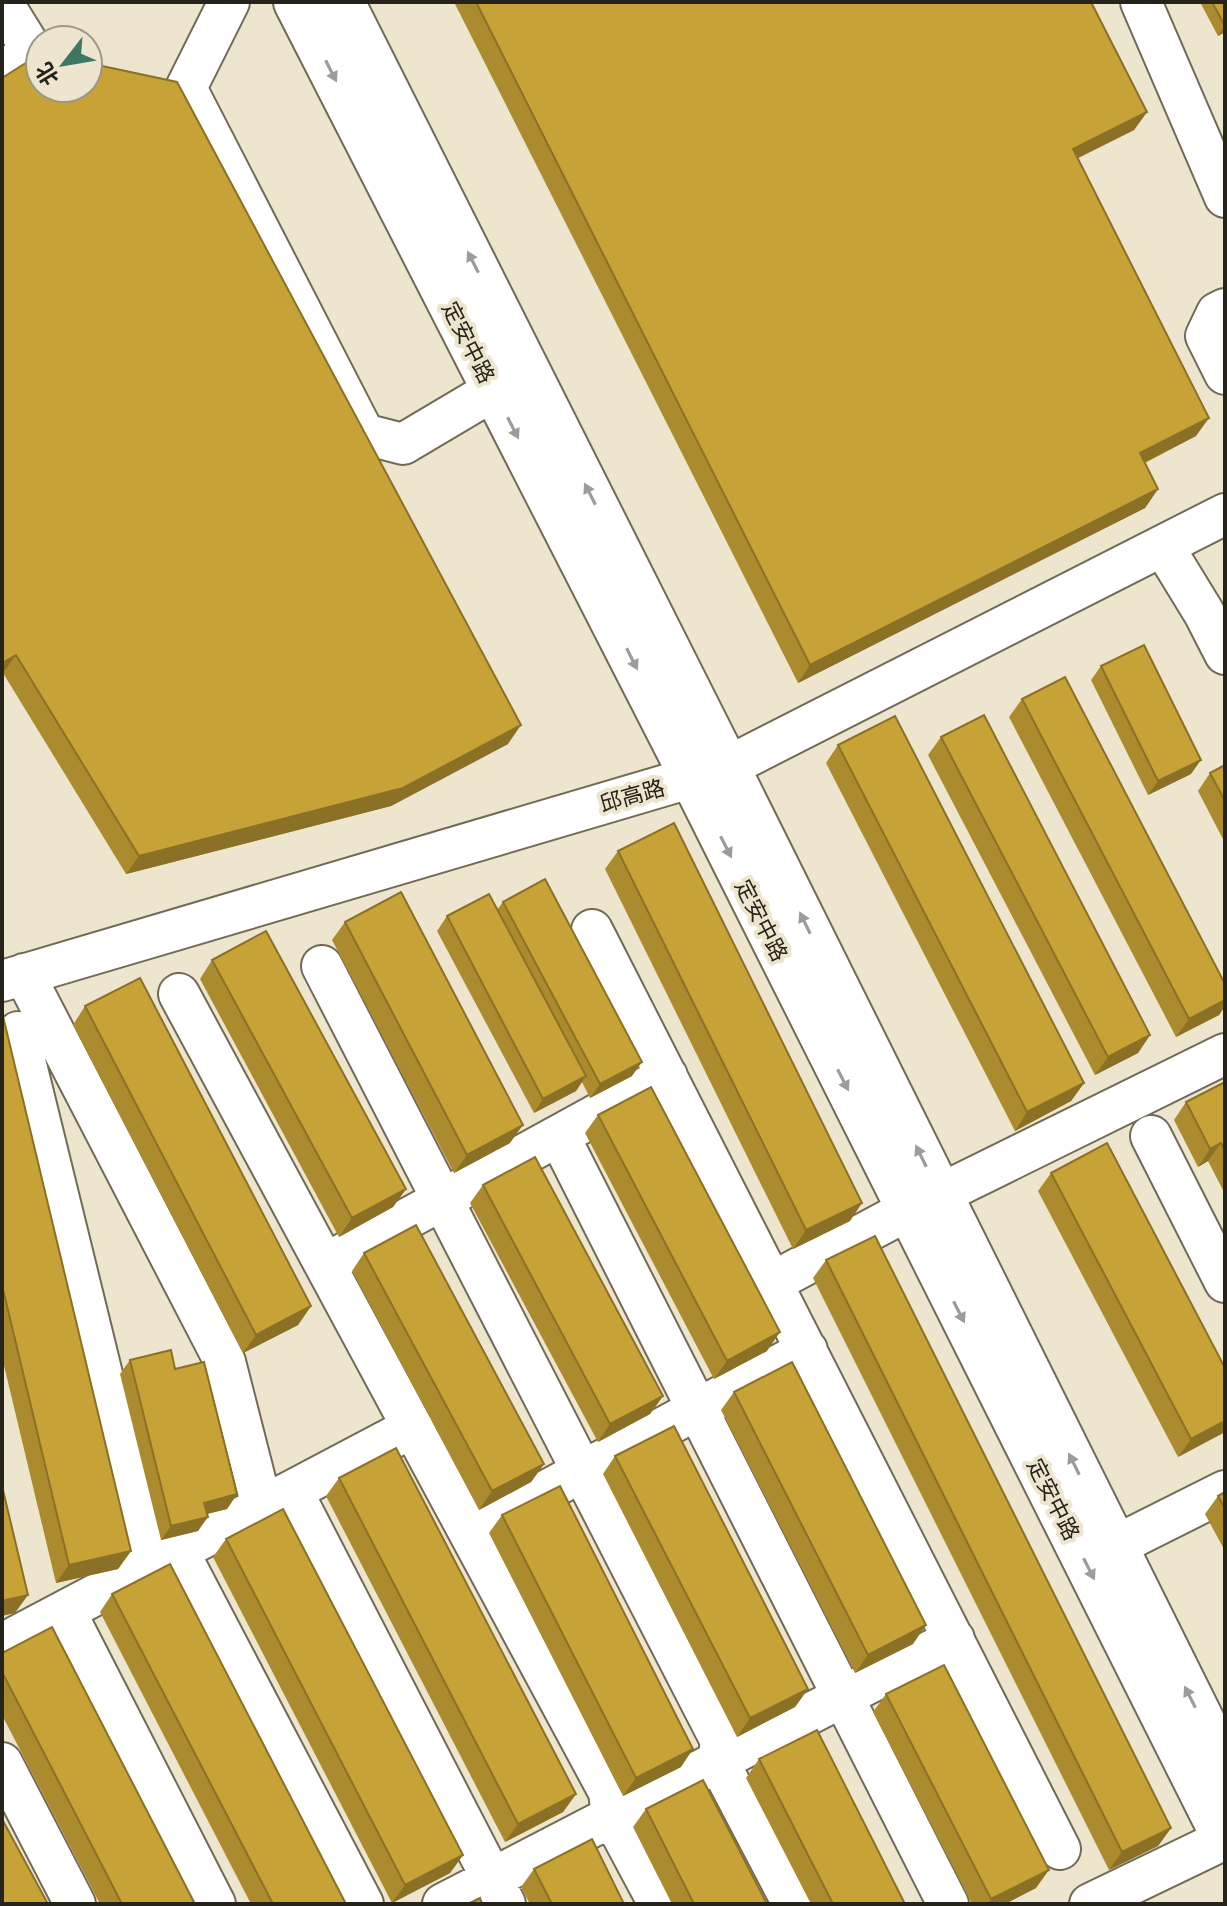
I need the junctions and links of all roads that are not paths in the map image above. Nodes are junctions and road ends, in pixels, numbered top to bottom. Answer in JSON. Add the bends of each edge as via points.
{"nodes":[{"id":1,"x":2,"y":2,"type":"edge"},
{"id":2,"x":229,"y":2,"type":"edge"},
{"id":3,"x":296,"y":2,"type":"edge"},
{"id":4,"x":342,"y":2,"type":"edge"},
{"id":5,"x":1141,"y":2,"type":"edge"},
{"id":6,"x":2,"y":71,"type":"edge"},
{"id":7,"x":1225,"y":197,"type":"edge"},
{"id":8,"x":1225,"y":309,"type":"edge"},
{"id":9,"x":1225,"y":374,"type":"edge"},
{"id":10,"x":494,"y":390,"type":"junction"},
{"id":11,"x":1225,"y":514,"type":"edge"},
{"id":12,"x":1163,"y":546,"type":"junction"},
{"id":13,"x":1215,"y":608,"type":"edge"},
{"id":14,"x":1225,"y":654,"type":"edge"},
{"id":15,"x":709,"y":772,"type":"junction"},
{"id":16,"x":592,"y":930,"type":"dead end"},
{"id":17,"x":322,"y":966,"type":"dead end"},
{"id":18,"x":13,"y":978,"type":"edge"},
{"id":19,"x":179,"y":994,"type":"dead end"},
{"id":20,"x":18,"y":1032,"type":"dead end"},
{"id":21,"x":1225,"y":1054,"type":"edge"},
{"id":22,"x":667,"y":1076,"type":"junction"},
{"id":23,"x":559,"y":1136,"type":"junction"},
{"id":24,"x":1151,"y":1136,"type":"dead end"},
{"id":25,"x":442,"y":1200,"type":"junction"},
{"id":26,"x":924,"y":1202,"type":"junction"},
{"id":27,"x":325,"y":1264,"type":"junction"},
{"id":28,"x":773,"y":1282,"type":"junction"},
{"id":29,"x":1225,"y":1282,"type":"edge"},
{"id":30,"x":807,"y":1350,"type":"junction"},
{"id":31,"x":697,"y":1409,"type":"junction"},
{"id":32,"x":413,"y":1427,"type":"junction"},
{"id":33,"x":582,"y":1471,"type":"junction"},
{"id":34,"x":1225,"y":1491,"type":"edge"},
{"id":35,"x":277,"y":1499,"type":"junction"},
{"id":36,"x":470,"y":1532,"type":"junction"},
{"id":37,"x":1115,"y":1546,"type":"junction"},
{"id":38,"x":163,"y":1559,"type":"junction"},
{"id":39,"x":21,"y":1586,"type":"edge"},
{"id":40,"x":33,"y":1628,"type":"edge"},
{"id":41,"x":954,"y":1639,"type":"junction"},
{"id":42,"x":842,"y":1697,"type":"junction"},
{"id":43,"x":718,"y":1761,"type":"junction"},
{"id":44,"x":2,"y":1763,"type":"edge"},
{"id":45,"x":1225,"y":1767,"type":"edge"},
{"id":46,"x":612,"y":1816,"type":"junction"},
{"id":47,"x":1225,"y":1839,"type":"edge"},
{"id":48,"x":1060,"y":1849,"type":"dead end"},
{"id":49,"x":499,"y":1891,"type":"edge"},
{"id":50,"x":75,"y":1904,"type":"edge"},
{"id":51,"x":215,"y":1904,"type":"edge"},
{"id":52,"x":363,"y":1904,"type":"edge"},
{"id":53,"x":443,"y":1904,"type":"edge"},
{"id":54,"x":659,"y":1904,"type":"edge"},
{"id":55,"x":793,"y":1904,"type":"edge"},
{"id":56,"x":948,"y":1904,"type":"edge"},
{"id":57,"x":1090,"y":1904,"type":"edge"}],
"edges":[{"from":1,"to":6,"type":"street","via":[[33,52]]},
{"from":2,"to":10,"type":"street","via":[[186,88],[364,434],[403,444]]},
{"from":3,"to":10,"type":"main road","name":"定安中路","one_way":true},
{"from":15,"to":4,"type":"main road","name":"定安中路","one_way":true},
{"from":5,"to":7,"type":"street"},
{"from":8,"to":9,"type":"street","via":[[1217,313],[1206,336]]},
{"from":10,"to":15,"type":"main road","name":"定安中路","one_way":true},
{"from":11,"to":12,"type":"street","name":"邱高路"},
{"from":12,"to":13,"type":"street"},
{"from":12,"to":15,"type":"street","name":"邱高路"},
{"from":13,"to":14,"type":"street"},
{"from":15,"to":18,"type":"street","name":"邱高路"},
{"from":15,"to":26,"type":"main road","name":"定安中路"},
{"from":16,"to":22,"type":"street"},
{"from":17,"to":25,"type":"street"},
{"from":18,"to":35,"type":"street","via":[[225,1362]]},
{"from":19,"to":27,"type":"street"},
{"from":20,"to":38,"type":"street"},
{"from":21,"to":26,"type":"street"},
{"from":22,"to":23,"type":"street"},
{"from":22,"to":28,"type":"street"},
{"from":23,"to":25,"type":"street"},
{"from":23,"to":31,"type":"street"},
{"from":24,"to":29,"type":"street"},
{"from":25,"to":27,"type":"street"},
{"from":25,"to":33,"type":"street"},
{"from":26,"to":28,"type":"street"},
{"from":37,"to":26,"type":"main road","name":"定安中路","one_way":true},
{"from":26,"to":47,"type":"main road","name":"定安中路","one_way":true},
{"from":27,"to":32,"type":"street"},
{"from":28,"to":30,"type":"street"},
{"from":30,"to":31,"type":"street"},
{"from":30,"to":41,"type":"street"},
{"from":31,"to":33,"type":"street"},
{"from":31,"to":42,"type":"street"},
{"from":32,"to":35,"type":"street"},
{"from":32,"to":36,"type":"street"},
{"from":33,"to":36,"type":"street"},
{"from":33,"to":43,"type":"street","via":[[721,1741]]},
{"from":34,"to":37,"type":"street"},
{"from":35,"to":38,"type":"street"},
{"from":35,"to":49,"type":"street"},
{"from":36,"to":46,"type":"street","via":[[609,1792]]},
{"from":45,"to":37,"type":"main road","name":"定安中路","one_way":true},
{"from":38,"to":40,"type":"street"},
{"from":38,"to":52,"type":"street"},
{"from":39,"to":40,"type":"street"},
{"from":40,"to":51,"type":"street"},
{"from":41,"to":42,"type":"street"},
{"from":41,"to":48,"type":"street"},
{"from":42,"to":43,"type":"street"},
{"from":42,"to":56,"type":"street"},
{"from":43,"to":46,"type":"street"},
{"from":43,"to":55,"type":"street"},
{"from":44,"to":50,"type":"street"},
{"from":46,"to":49,"type":"street"},
{"from":46,"to":54,"type":"street"},
{"from":47,"to":57,"type":"street"},
{"from":49,"to":53,"type":"street"}]}
